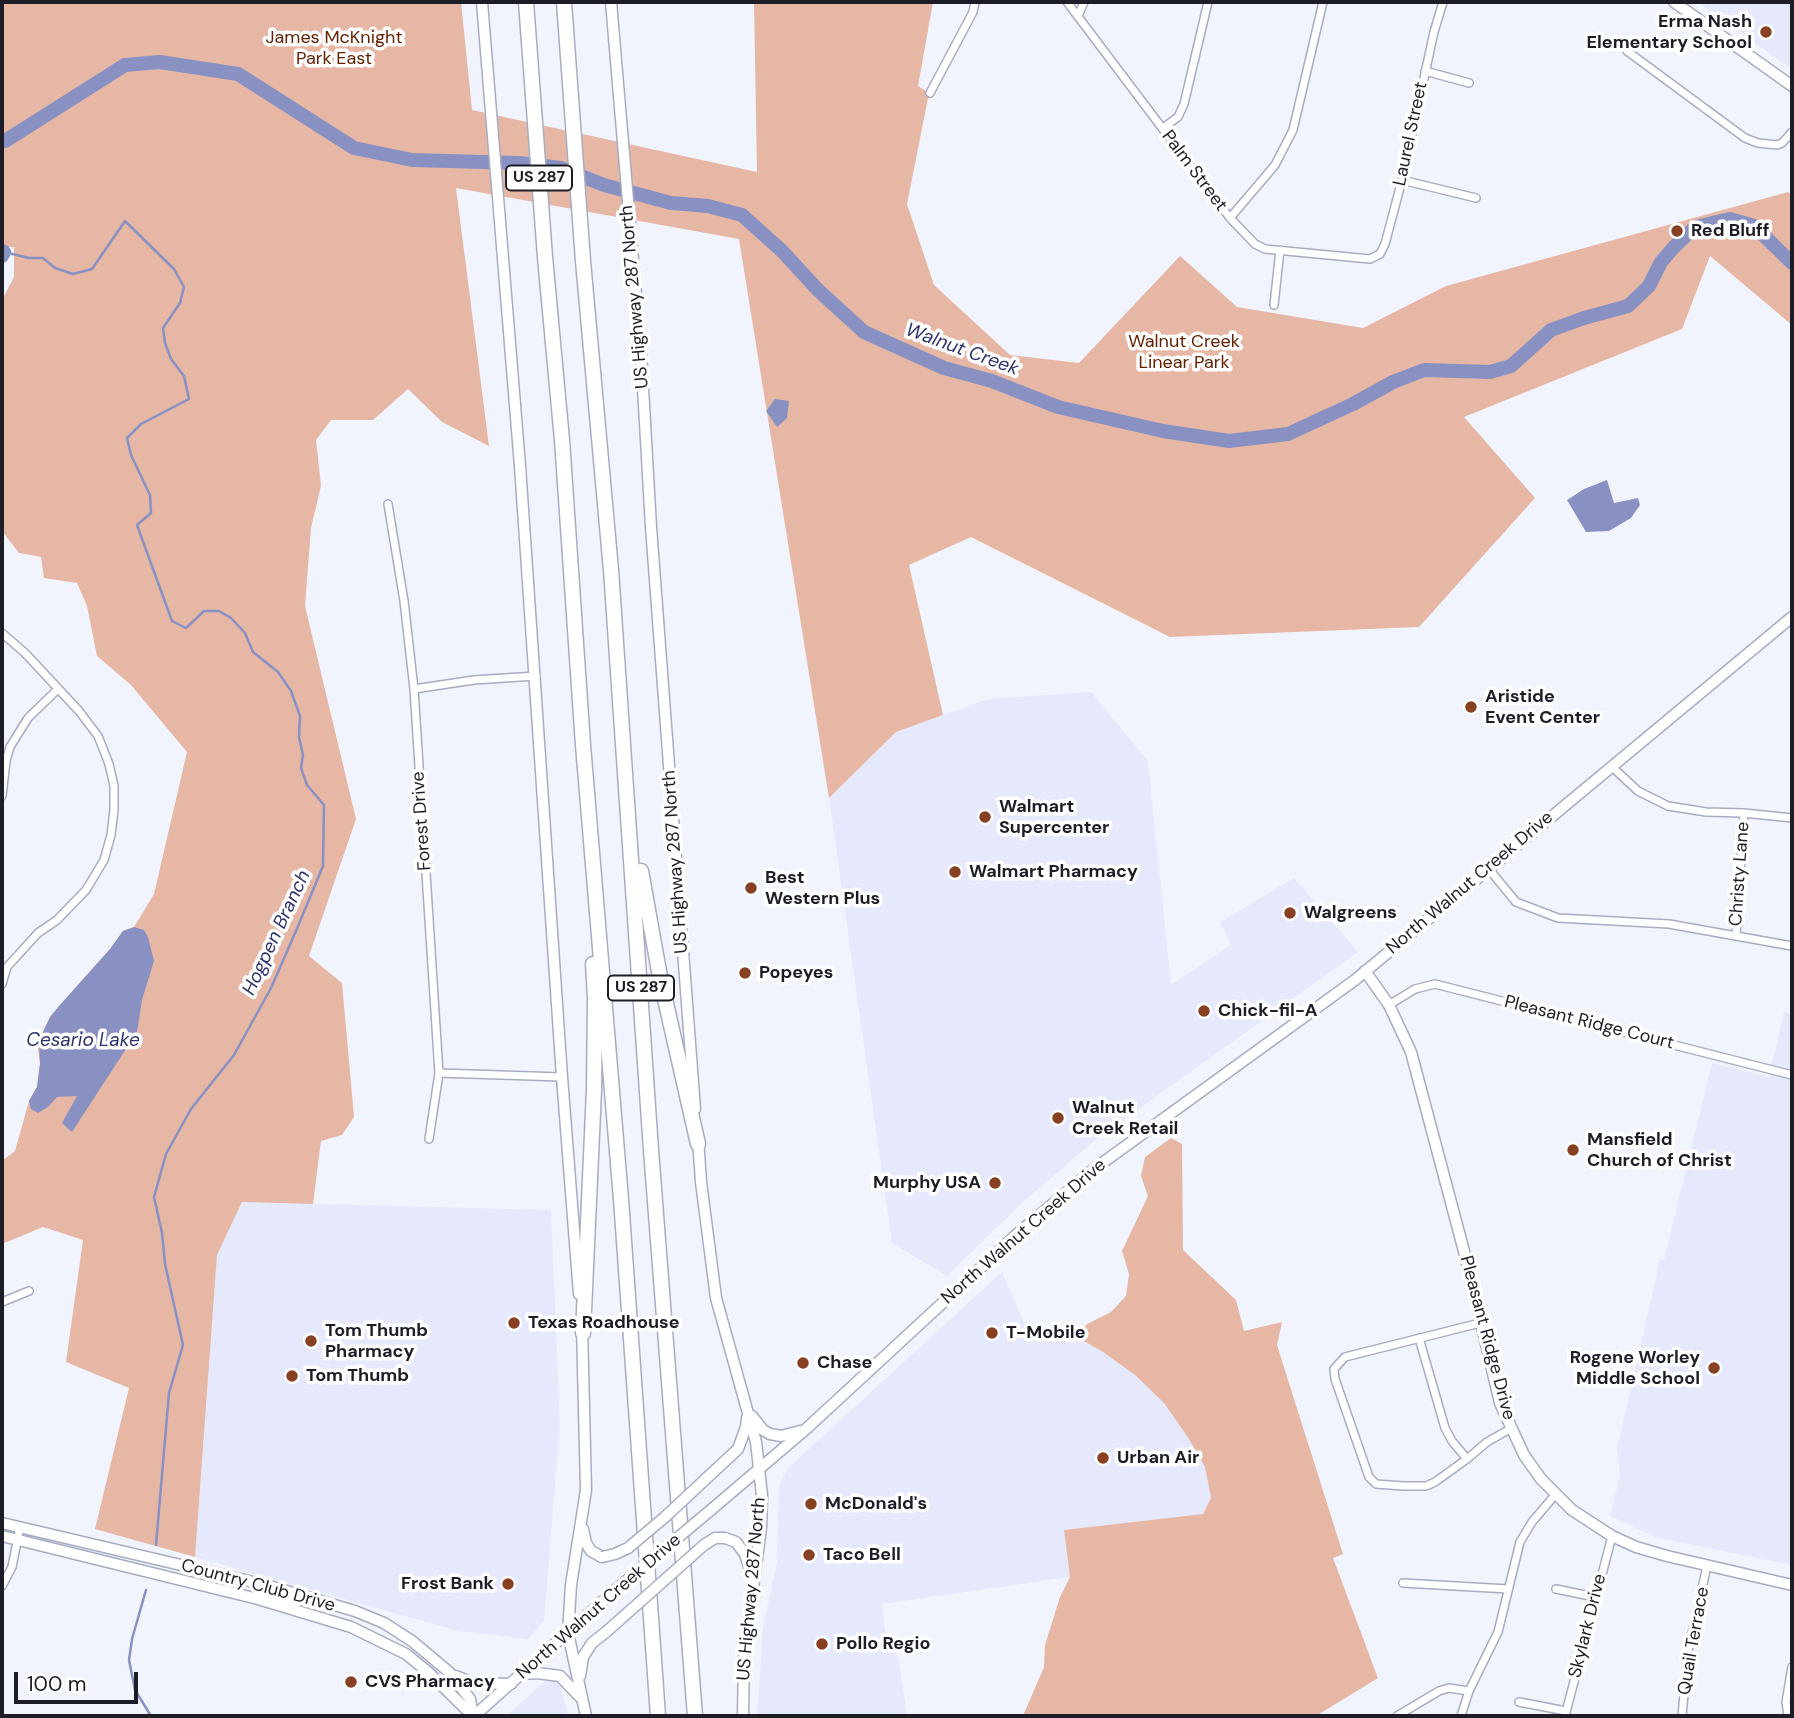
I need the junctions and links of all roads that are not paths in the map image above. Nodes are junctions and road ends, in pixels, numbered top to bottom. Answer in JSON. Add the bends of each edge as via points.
{"nodes":[{"id":1,"x":482,"y":2,"type":"edge"},
{"id":2,"x":526,"y":2,"type":"edge"},
{"id":3,"x":564,"y":2,"type":"edge"},
{"id":4,"x":611,"y":2,"type":"edge"},
{"id":5,"x":975,"y":2,"type":"edge"},
{"id":6,"x":1067,"y":2,"type":"edge"},
{"id":7,"x":1084,"y":2,"type":"edge"},
{"id":8,"x":1208,"y":2,"type":"edge"},
{"id":9,"x":1323,"y":2,"type":"edge"},
{"id":10,"x":1443,"y":2,"type":"edge"},
{"id":11,"x":1674,"y":2,"type":"edge"},
{"id":12,"x":1077,"y":16,"type":"junction"},
{"id":13,"x":1627,"y":51,"type":"dead end"},
{"id":14,"x":1425,"y":71,"type":"junction"},
{"id":15,"x":1469,"y":83,"type":"dead end"},
{"id":16,"x":1792,"y":86,"type":"edge"},
{"id":17,"x":930,"y":93,"type":"dead end"},
{"id":18,"x":1163,"y":128,"type":"junction"},
{"id":19,"x":1792,"y":132,"type":"edge"},
{"id":20,"x":1402,"y":180,"type":"junction"},
{"id":21,"x":1476,"y":198,"type":"dead end"},
{"id":22,"x":1230,"y":218,"type":"junction"},
{"id":23,"x":1280,"y":250,"type":"junction"},
{"id":24,"x":1370,"y":259,"type":"joint"},
{"id":25,"x":1274,"y":305,"type":"dead end"},
{"id":26,"x":388,"y":504,"type":"dead end"},
{"id":27,"x":1792,"y":617,"type":"edge"},
{"id":28,"x":2,"y":633,"type":"edge"},
{"id":29,"x":536,"y":676,"type":"junction"},
{"id":30,"x":58,"y":689,"type":"junction"},
{"id":31,"x":414,"y":689,"type":"junction"},
{"id":32,"x":1611,"y":766,"type":"junction"},
{"id":33,"x":2,"y":796,"type":"edge"},
{"id":34,"x":1744,"y":813,"type":"junction"},
{"id":35,"x":1792,"y":818,"type":"edge"},
{"id":36,"x":631,"y":850,"type":"junction"},
{"id":37,"x":594,"y":863,"type":"junction"},
{"id":38,"x":1488,"y":869,"type":"junction"},
{"id":39,"x":1736,"y":936,"type":"junction"},
{"id":40,"x":1792,"y":946,"type":"edge"},
{"id":41,"x":4,"y":964,"type":"edge"},
{"id":42,"x":1365,"y":971,"type":"junction"},
{"id":43,"x":2,"y":984,"type":"edge"},
{"id":44,"x":1390,"y":1005,"type":"junction"},
{"id":45,"x":439,"y":1073,"type":"junction"},
{"id":46,"x":1792,"y":1074,"type":"edge"},
{"id":47,"x":562,"y":1077,"type":"junction"},
{"id":48,"x":429,"y":1139,"type":"dead end"},
{"id":49,"x":698,"y":1144,"type":"junction"},
{"id":50,"x":29,"y":1291,"type":"dead end"},
{"id":51,"x":2,"y":1302,"type":"edge"},
{"id":52,"x":1480,"y":1323,"type":"junction"},
{"id":53,"x":583,"y":1333,"type":"junction"},
{"id":54,"x":1419,"y":1338,"type":"junction"},
{"id":55,"x":748,"y":1411,"type":"junction"},
{"id":56,"x":806,"y":1429,"type":"junction"},
{"id":57,"x":1510,"y":1429,"type":"junction"},
{"id":58,"x":1467,"y":1459,"type":"junction"},
{"id":59,"x":760,"y":1469,"type":"junction"},
{"id":60,"x":1555,"y":1494,"type":"junction"},
{"id":61,"x":582,"y":1516,"type":"junction"},
{"id":62,"x":2,"y":1522,"type":"edge"},
{"id":63,"x":20,"y":1527,"type":"junction"},
{"id":64,"x":2,"y":1536,"type":"edge"},
{"id":65,"x":1612,"y":1536,"type":"junction"},
{"id":66,"x":17,"y":1539,"type":"junction"},
{"id":67,"x":128,"y":1552,"type":"junction"},
{"id":68,"x":1707,"y":1566,"type":"junction"},
{"id":69,"x":124,"y":1567,"type":"junction"},
{"id":70,"x":753,"y":1583,"type":"junction"},
{"id":71,"x":1403,"y":1583,"type":"dead end"},
{"id":72,"x":266,"y":1585,"type":"junction"},
{"id":73,"x":1792,"y":1585,"type":"edge"},
{"id":74,"x":2,"y":1586,"type":"edge"},
{"id":75,"x":215,"y":1589,"type":"junction"},
{"id":76,"x":1508,"y":1589,"type":"junction"},
{"id":77,"x":1556,"y":1589,"type":"dead end"},
{"id":78,"x":1595,"y":1597,"type":"junction"},
{"id":79,"x":313,"y":1598,"type":"junction"},
{"id":80,"x":258,"y":1599,"type":"junction"},
{"id":81,"x":384,"y":1623,"type":"junction"},
{"id":82,"x":351,"y":1628,"type":"junction"},
{"id":83,"x":568,"y":1633,"type":"junction"},
{"id":84,"x":1792,"y":1667,"type":"edge"},
{"id":85,"x":449,"y":1671,"type":"junction"},
{"id":86,"x":522,"y":1674,"type":"junction"},
{"id":87,"x":511,"y":1684,"type":"junction"},
{"id":88,"x":1469,"y":1690,"type":"junction"},
{"id":89,"x":581,"y":1698,"type":"junction"},
{"id":90,"x":1519,"y":1702,"type":"dead end"},
{"id":91,"x":1566,"y":1714,"type":"edge"},
{"id":92,"x":473,"y":1716,"type":"edge"},
{"id":93,"x":586,"y":1716,"type":"edge"},
{"id":94,"x":658,"y":1716,"type":"edge"},
{"id":95,"x":695,"y":1716,"type":"edge"},
{"id":96,"x":743,"y":1716,"type":"edge"},
{"id":97,"x":1397,"y":1716,"type":"edge"},
{"id":98,"x":1461,"y":1716,"type":"edge"},
{"id":99,"x":1682,"y":1716,"type":"edge"},
{"id":100,"x":1788,"y":1716,"type":"edge"}],
"edges":[{"from":1,"to":29,"type":"main road"},
{"from":2,"to":37,"type":"highway","number":"US 287"},
{"from":3,"to":36,"type":"highway","number":"US 287"},
{"from":4,"to":49,"type":"main road","name":"US Highway 287 North"},
{"from":5,"to":17,"type":"street"},
{"from":6,"to":12,"type":"street","name":"Palm Street"},
{"from":7,"to":12,"type":"street"},
{"from":8,"to":18,"type":"street","via":[[1184,104],[1178,117]]},
{"from":9,"to":22,"type":"street","via":[[1289,139],[1275,165]]},
{"from":10,"to":14,"type":"street","name":"Laurel Street"},
{"from":11,"to":16,"type":"main road"},
{"from":12,"to":18,"type":"street","name":"Palm Street"},
{"from":13,"to":19,"type":"street","via":[[1745,138],[1777,145]]},
{"from":14,"to":15,"type":"street"},
{"from":14,"to":20,"type":"street","name":"Laurel Street"},
{"from":18,"to":22,"type":"street","name":"Palm Street"},
{"from":20,"to":21,"type":"street"},
{"from":20,"to":24,"type":"street","name":"Laurel Street","via":[[1385,244],[1380,254]]},
{"from":22,"to":23,"type":"street","name":"Palm Street","via":[[1255,244]]},
{"from":23,"to":24,"type":"street","name":"Palm Street"},
{"from":23,"to":25,"type":"street"},
{"from":26,"to":31,"type":"street","name":"Forest Drive"},
{"from":27,"to":32,"type":"main road","name":"North Walnut Creek Drive"},
{"from":28,"to":30,"type":"street"},
{"from":29,"to":31,"type":"street"},
{"from":29,"to":47,"type":"main road"},
{"from":30,"to":33,"type":"street","via":[[28,718],[10,747]]},
{"from":30,"to":41,"type":"street","via":[[98,736],[106,755],[114,786],[111,835],[104,860],[86,890]]},
{"from":31,"to":45,"type":"street","name":"Forest Drive"},
{"from":32,"to":34,"type":"street","via":[[1638,791],[1668,806]]},
{"from":32,"to":38,"type":"main road","name":"North Walnut Creek Drive"},
{"from":34,"to":35,"type":"street"},
{"from":34,"to":39,"type":"street","name":"Christy Lane"},
{"from":36,"to":49,"type":"highway","via":[[640,867]]},
{"from":36,"to":95,"type":"highway","number":"US 287"},
{"from":37,"to":53,"type":"highway","via":[[588,887],[595,998]]},
{"from":37,"to":94,"type":"highway","number":"US 287"},
{"from":38,"to":39,"type":"street","via":[[1516,902],[1558,918],[1669,924]]},
{"from":38,"to":42,"type":"main road","name":"North Walnut Creek Drive"},
{"from":39,"to":40,"type":"street"},
{"from":41,"to":43,"type":"street"},
{"from":42,"to":44,"type":"main road","name":"Pleasant Ridge Drive"},
{"from":42,"to":56,"type":"main road","name":"North Walnut Creek Drive","via":[[1094,1169]]},
{"from":44,"to":46,"type":"street","name":"Pleasant Ridge Court","via":[[1415,989],[1435,984]]},
{"from":44,"to":52,"type":"main road","name":"Pleasant Ridge Drive","via":[[1411,1052]]},
{"from":45,"to":47,"type":"street"},
{"from":45,"to":48,"type":"street","name":"Forest Drive"},
{"from":47,"to":53,"type":"main road"},
{"from":49,"to":55,"type":"main road","name":"US Highway 287 North","via":[[716,1298]]},
{"from":50,"to":51,"type":"street"},
{"from":52,"to":54,"type":"street"},
{"from":52,"to":57,"type":"main road","name":"Pleasant Ridge Drive"},
{"from":53,"to":61,"type":"main road","via":[[586,1490]]},
{"from":54,"to":58,"type":"street","via":[[1445,1428]]},
{"from":54,"to":58,"type":"street","via":[[1345,1357],[1334,1369],[1369,1477],[1376,1484],[1426,1486]]},
{"from":55,"to":56,"type":"main road","via":[[770,1434]]},
{"from":55,"to":59,"type":"main road","name":"US Highway 287 North"},
{"from":55,"to":61,"type":"main road","bridge":true,"via":[[738,1449],[628,1548],[602,1557],[590,1551]]},
{"from":56,"to":59,"type":"main road","name":"North Walnut Creek Drive"},
{"from":57,"to":58,"type":"street"},
{"from":57,"to":60,"type":"main road","name":"Pleasant Ridge Drive"},
{"from":59,"to":70,"type":"main road","name":"US Highway 287 North","via":[[761,1528]]},
{"from":59,"to":83,"type":"main road","name":"North Walnut Creek Drive","bridge":true},
{"from":60,"to":65,"type":"main road","name":"Pleasant Ridge Drive"},
{"from":60,"to":76,"type":"street","via":[[1520,1542]]},
{"from":61,"to":83,"type":"main road"},
{"from":62,"to":63,"type":"main road","name":"Country Club Drive"},
{"from":63,"to":66,"type":"street"},
{"from":63,"to":67,"type":"main road","name":"Country Club Drive"},
{"from":64,"to":66,"type":"main road","name":"Country Club Drive"},
{"from":65,"to":68,"type":"main road","name":"Pleasant Ridge Drive","via":[[1636,1548]]},
{"from":65,"to":78,"type":"street","name":"Skylark Drive"},
{"from":66,"to":69,"type":"main road","name":"Country Club Drive"},
{"from":66,"to":74,"type":"street","via":[[12,1567]]},
{"from":67,"to":69,"type":"street"},
{"from":67,"to":72,"type":"main road","name":"Country Club Drive"},
{"from":68,"to":73,"type":"main road","name":"Pleasant Ridge Drive"},
{"from":68,"to":99,"type":"street","name":"Quail Terrace","via":[[1688,1651]]},
{"from":69,"to":75,"type":"main road","name":"Country Club Drive"},
{"from":70,"to":89,"type":"main road","bridge":true,"via":[[745,1554],[736,1542],[715,1538],[704,1545],[593,1643],[580,1669]]},
{"from":70,"to":96,"type":"main road","name":"US Highway 287 North","via":[[744,1656]]},
{"from":71,"to":76,"type":"street"},
{"from":72,"to":75,"type":"main road","via":[[256,1592],[223,1585]]},
{"from":72,"to":79,"type":"main road","name":"Country Club Drive"},
{"from":75,"to":80,"type":"main road","name":"Country Club Drive"},
{"from":76,"to":88,"type":"street","via":[[1492,1647]]},
{"from":77,"to":78,"type":"street"},
{"from":78,"to":91,"type":"street","name":"Skylark Drive"},
{"from":79,"to":80,"type":"main road","via":[[303,1602],[274,1595]]},
{"from":79,"to":81,"type":"main road","name":"Country Club Drive"},
{"from":80,"to":82,"type":"main road","name":"Country Club Drive"},
{"from":81,"to":82,"type":"main road"},
{"from":81,"to":85,"type":"main road","name":"Country Club Drive"},
{"from":82,"to":92,"type":"main road","name":"Country Club Drive","via":[[406,1654]]},
{"from":83,"to":86,"type":"main road","name":"North Walnut Creek Drive"},
{"from":83,"to":89,"type":"main road"},
{"from":84,"to":100,"type":"street"},
{"from":85,"to":87,"type":"main road","via":[[463,1681]]},
{"from":85,"to":92,"type":"main road","name":"Country Club Drive","via":[[470,1699]]},
{"from":86,"to":87,"type":"main road","name":"North Walnut Creek Drive"},
{"from":86,"to":89,"type":"main road","via":[[560,1676]]},
{"from":87,"to":92,"type":"main road","name":"North Walnut Creek Drive"},
{"from":88,"to":97,"type":"street","via":[[1439,1691]]},
{"from":88,"to":98,"type":"street"},
{"from":89,"to":93,"type":"main road"},
{"from":90,"to":91,"type":"street"}]}
